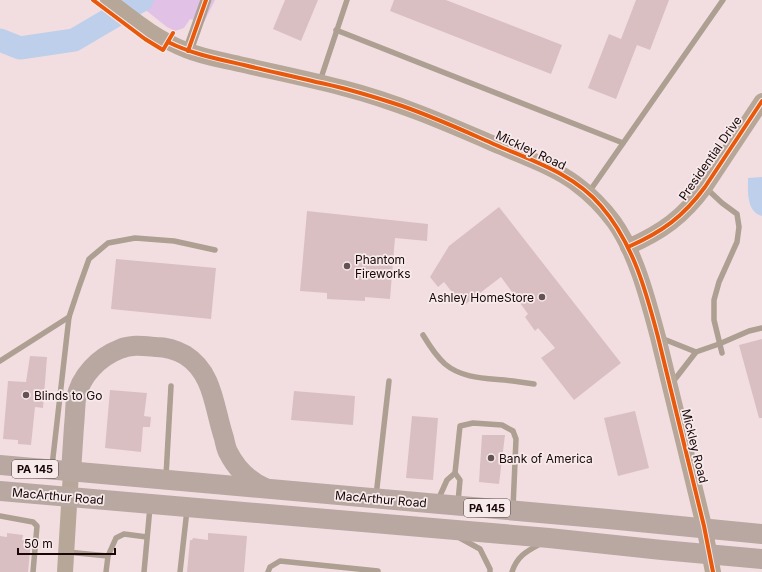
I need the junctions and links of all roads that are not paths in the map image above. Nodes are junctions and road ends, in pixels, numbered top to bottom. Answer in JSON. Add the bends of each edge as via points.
{"nodes":[{"id":1,"x":108,"y":0,"type":"edge"},
{"id":2,"x":206,"y":0,"type":"edge"},
{"id":3,"x":347,"y":0,"type":"edge"},
{"id":4,"x":723,"y":0,"type":"edge"},
{"id":5,"x":336,"y":30,"type":"junction"},
{"id":6,"x":188,"y":51,"type":"junction"},
{"id":7,"x":320,"y":82,"type":"junction"},
{"id":8,"x":762,"y":101,"type":"edge"},
{"id":9,"x":623,"y":143,"type":"junction"},
{"id":10,"x":705,"y":187,"type":"junction"},
{"id":11,"x":588,"y":193,"type":"junction"},
{"id":12,"x":628,"y":247,"type":"junction"},
{"id":13,"x":215,"y":250,"type":"dead end"},
{"id":14,"x":69,"y":317,"type":"junction"},
{"id":15,"x":762,"y":328,"type":"edge"},
{"id":16,"x":422,"y":335,"type":"dead end"},
{"id":17,"x":658,"y":337,"type":"junction"},
{"id":18,"x":720,"y":344,"type":"junction"},
{"id":19,"x":696,"y":352,"type":"junction"},
{"id":20,"x":722,"y":353,"type":"dead end"},
{"id":21,"x":0,"y":361,"type":"edge"},
{"id":22,"x":389,"y":381,"type":"dead end"},
{"id":23,"x":534,"y":384,"type":"dead end"},
{"id":24,"x":171,"y":386,"type":"dead end"},
{"id":25,"x":670,"y":386,"type":"junction"},
{"id":26,"x":0,"y":465,"type":"edge"},
{"id":27,"x":51,"y":470,"type":"junction"},
{"id":28,"x":71,"y":472,"type":"junction"},
{"id":29,"x":455,"y":473,"type":"junction"},
{"id":30,"x":166,"y":480,"type":"junction"},
{"id":31,"x":268,"y":489,"type":"junction"},
{"id":32,"x":0,"y":491,"type":"edge"},
{"id":33,"x":70,"y":498,"type":"junction"},
{"id":34,"x":376,"y":499,"type":"junction"},
{"id":35,"x":150,"y":504,"type":"junction"},
{"id":36,"x":437,"y":504,"type":"junction"},
{"id":37,"x":457,"y":505,"type":"junction"},
{"id":38,"x":188,"y":507,"type":"junction"},
{"id":39,"x":513,"y":510,"type":"junction"},
{"id":40,"x":0,"y":516,"type":"edge"},
{"id":41,"x":705,"y":528,"type":"junction"},
{"id":42,"x":444,"y":529,"type":"junction"},
{"id":43,"x":762,"y":534,"type":"edge"},
{"id":44,"x":148,"y":537,"type":"junction"},
{"id":45,"x":549,"y":538,"type":"junction"},
{"id":46,"x":66,"y":552,"type":"junction"},
{"id":47,"x":108,"y":556,"type":"junction"},
{"id":48,"x":762,"y":558,"type":"edge"},
{"id":49,"x":711,"y":563,"type":"edge"},
{"id":50,"x":33,"y":572,"type":"edge"},
{"id":51,"x":65,"y":572,"type":"edge"},
{"id":52,"x":106,"y":572,"type":"edge"},
{"id":53,"x":144,"y":572,"type":"edge"},
{"id":54,"x":180,"y":572,"type":"edge"},
{"id":55,"x":268,"y":572,"type":"edge"},
{"id":56,"x":378,"y":572,"type":"edge"},
{"id":57,"x":490,"y":572,"type":"edge"},
{"id":58,"x":512,"y":572,"type":"edge"}],
"edges":[{"from":1,"to":6,"type":"street","name":"Mickley Road","via":[[160,37]]},
{"from":2,"to":6,"type":"street"},
{"from":3,"to":5,"type":"lane"},
{"from":4,"to":9,"type":"lane"},
{"from":5,"to":7,"type":"lane"},
{"from":5,"to":9,"type":"lane"},
{"from":6,"to":7,"type":"street","name":"Mickley Road"},
{"from":7,"to":11,"type":"street","name":"Mickley Road","via":[[395,103],[445,123],[556,171]]},
{"from":8,"to":10,"type":"street","name":"Presidential Drive"},
{"from":9,"to":11,"type":"lane"},
{"from":10,"to":12,"type":"street","name":"Presidential Drive","via":[[684,212],[667,226]]},
{"from":10,"to":18,"type":"lane","via":[[737,214],[739,227],[737,242],[714,300],[714,320]]},
{"from":11,"to":12,"type":"street","name":"Mickley Road","via":[[614,223]]},
{"from":12,"to":17,"type":"street","name":"Mickley Road","via":[[641,278]]},
{"from":13,"to":14,"type":"lane","via":[[174,241],[135,238],[108,243],[89,259]]},
{"from":14,"to":21,"type":"lane"},
{"from":14,"to":27,"type":"lane"},
{"from":15,"to":18,"type":"lane"},
{"from":16,"to":23,"type":"lane","via":[[445,364],[464,375]]},
{"from":17,"to":19,"type":"lane"},
{"from":17,"to":25,"type":"street","name":"Mickley Road"},
{"from":18,"to":19,"type":"lane"},
{"from":18,"to":20,"type":"lane"},
{"from":19,"to":25,"type":"lane"},
{"from":22,"to":34,"type":"lane"},
{"from":24,"to":30,"type":"lane"},
{"from":25,"to":41,"type":"street","name":"Mickley Road"},
{"from":26,"to":27,"type":"highway","name":"MacArthur Road","number":"PA 145"},
{"from":27,"to":28,"type":"highway","name":"MacArthur Road","number":"PA 145"},
{"from":28,"to":30,"type":"highway","name":"MacArthur Road","number":"PA 145"},
{"from":28,"to":31,"type":"highway","via":[[76,398],[88,373],[97,362],[122,348],[166,347],[190,358],[199,367],[210,387],[228,451],[234,462],[244,474]]},
{"from":28,"to":33,"type":"street"},
{"from":29,"to":36,"type":"lane","via":[[447,480]]},
{"from":29,"to":37,"type":"lane","via":[[460,480]]},
{"from":29,"to":39,"type":"lane","via":[[460,426],[473,423],[502,425],[513,431],[516,439]]},
{"from":30,"to":31,"type":"highway","name":"MacArthur Road","number":"PA 145"},
{"from":31,"to":34,"type":"highway","name":"MacArthur Road","number":"PA 145"},
{"from":32,"to":33,"type":"highway","name":"MacArthur Road","number":"PA 145"},
{"from":33,"to":35,"type":"highway","name":"MacArthur Road","number":"PA 145"},
{"from":33,"to":46,"type":"street"},
{"from":34,"to":36,"type":"highway","name":"MacArthur Road","number":"PA 145"},
{"from":35,"to":38,"type":"highway","name":"MacArthur Road","number":"PA 145"},
{"from":35,"to":44,"type":"lane"},
{"from":36,"to":37,"type":"highway","name":"MacArthur Road","number":"PA 145"},
{"from":37,"to":39,"type":"highway","name":"MacArthur Road","number":"PA 145"},
{"from":38,"to":42,"type":"highway","name":"MacArthur Road","number":"PA 145"},
{"from":38,"to":54,"type":"lane"},
{"from":39,"to":41,"type":"highway","name":"MacArthur Road","number":"PA 145"},
{"from":40,"to":50,"type":"lane","via":[[33,522],[37,526]]},
{"from":41,"to":43,"type":"highway","name":"MacArthur Road","number":"PA 145"},
{"from":41,"to":49,"type":"street","name":"Mickley Road"},
{"from":42,"to":45,"type":"highway","name":"MacArthur Road","number":"PA 145"},
{"from":42,"to":57,"type":"lane","via":[[480,549]]},
{"from":44,"to":47,"type":"lane","via":[[124,534],[116,538]]},
{"from":44,"to":53,"type":"lane"},
{"from":45,"to":49,"type":"highway","name":"MacArthur Road","number":"PA 145"},
{"from":45,"to":58,"type":"lane","via":[[526,552],[515,563]]},
{"from":46,"to":47,"type":"lane"},
{"from":46,"to":51,"type":"street"},
{"from":47,"to":52,"type":"lane"},
{"from":48,"to":49,"type":"highway","name":"MacArthur Road","number":"PA 145"},
{"from":55,"to":56,"type":"lane","via":[[270,566],[280,561]]}]}
